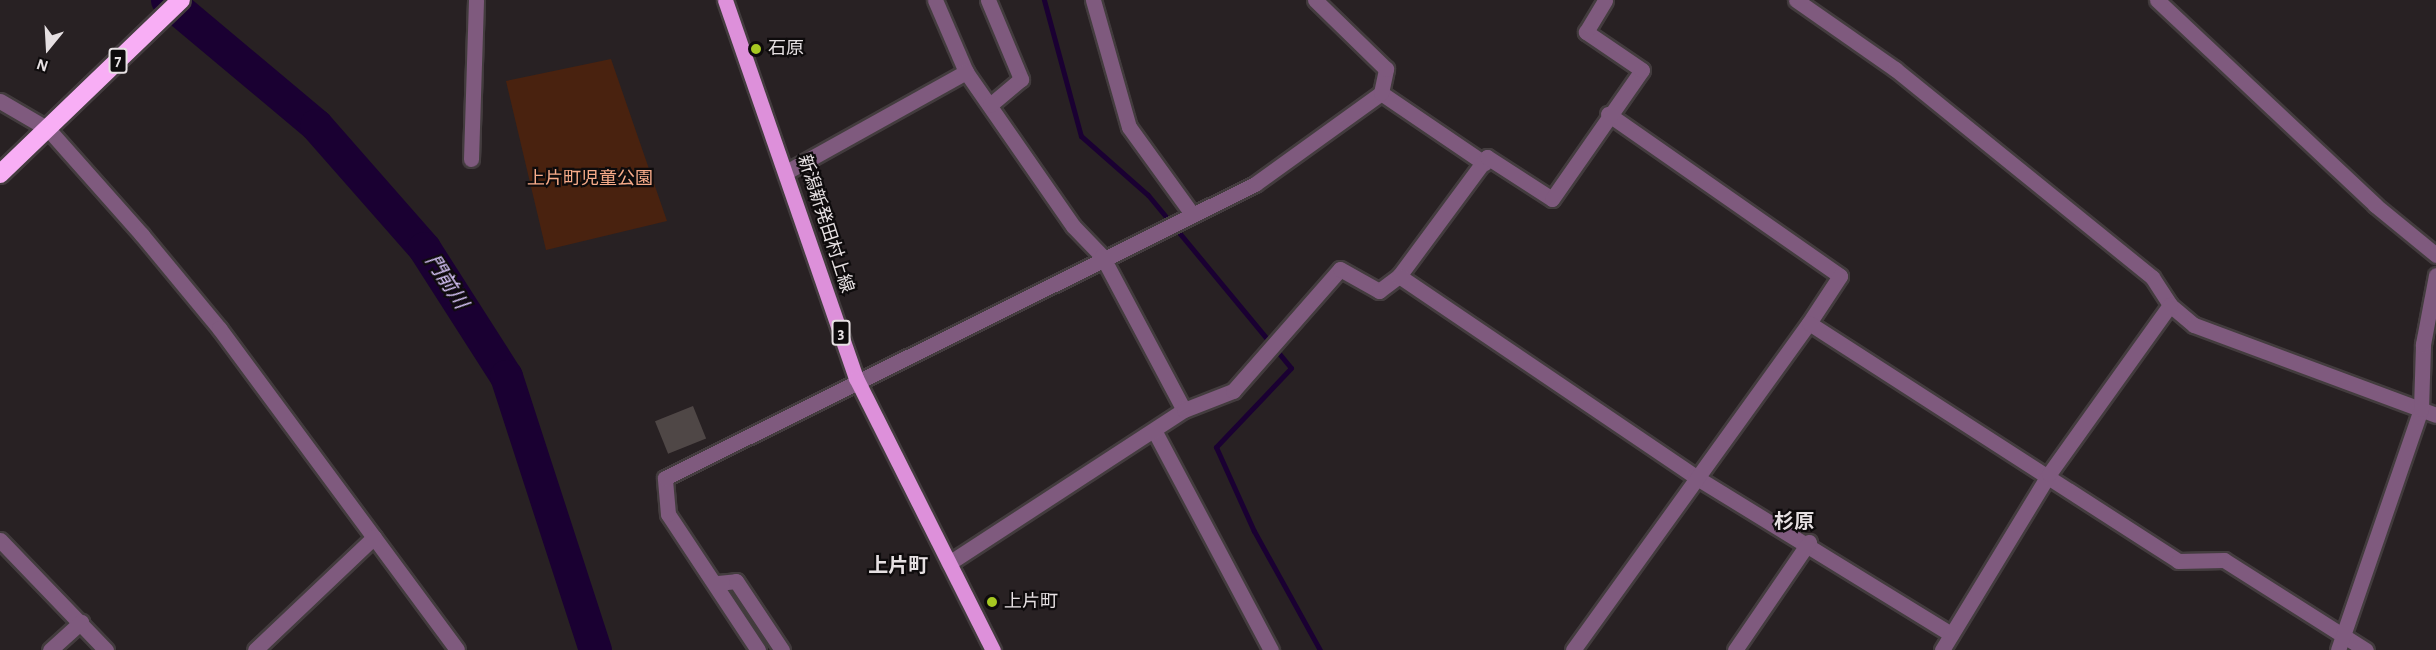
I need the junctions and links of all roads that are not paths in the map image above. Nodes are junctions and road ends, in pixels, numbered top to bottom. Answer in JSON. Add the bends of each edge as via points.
{"nodes":[{"id":1,"x":181,"y":0,"type":"edge"},
{"id":2,"x":476,"y":0,"type":"edge"},
{"id":3,"x":725,"y":0,"type":"edge"},
{"id":4,"x":935,"y":0,"type":"edge"},
{"id":5,"x":988,"y":0,"type":"edge"},
{"id":6,"x":1093,"y":0,"type":"edge"},
{"id":7,"x":1315,"y":0,"type":"edge"},
{"id":8,"x":1605,"y":0,"type":"edge"},
{"id":9,"x":1796,"y":0,"type":"edge"},
{"id":10,"x":2157,"y":0,"type":"edge"},
{"id":11,"x":966,"y":72,"type":"junction"},
{"id":12,"x":1381,"y":93,"type":"junction"},
{"id":13,"x":0,"y":101,"type":"edge"},
{"id":14,"x":990,"y":105,"type":"junction"},
{"id":15,"x":1608,"y":114,"type":"junction"},
{"id":16,"x":51,"y":125,"type":"junction"},
{"id":17,"x":471,"y":159,"type":"dead end"},
{"id":18,"x":1484,"y":163,"type":"junction"},
{"id":19,"x":788,"y":171,"type":"junction"},
{"id":20,"x":0,"y":174,"type":"edge"},
{"id":21,"x":1192,"y":214,"type":"junction"},
{"id":22,"x":2436,"y":255,"type":"edge"},
{"id":23,"x":1102,"y":256,"type":"junction"},
{"id":24,"x":2436,"y":275,"type":"edge"},
{"id":25,"x":1399,"y":276,"type":"junction"},
{"id":26,"x":2170,"y":305,"type":"junction"},
{"id":27,"x":1809,"y":322,"type":"junction"},
{"id":28,"x":855,"y":378,"type":"junction"},
{"id":29,"x":2421,"y":409,"type":"junction"},
{"id":30,"x":1184,"y":410,"type":"junction"},
{"id":31,"x":2436,"y":415,"type":"edge"},
{"id":32,"x":1155,"y":432,"type":"junction"},
{"id":33,"x":2049,"y":474,"type":"junction"},
{"id":34,"x":1694,"y":476,"type":"junction"},
{"id":35,"x":374,"y":537,"type":"junction"},
{"id":36,"x":0,"y":540,"type":"edge"},
{"id":37,"x":1809,"y":542,"type":"junction"},
{"id":38,"x":949,"y":562,"type":"junction"},
{"id":39,"x":718,"y":583,"type":"junction"},
{"id":40,"x":81,"y":622,"type":"junction"},
{"id":41,"x":1951,"y":634,"type":"junction"},
{"id":42,"x":2339,"y":642,"type":"edge"},
{"id":43,"x":50,"y":650,"type":"edge"},
{"id":44,"x":106,"y":650,"type":"edge"},
{"id":45,"x":255,"y":650,"type":"edge"},
{"id":46,"x":457,"y":650,"type":"edge"},
{"id":47,"x":758,"y":650,"type":"edge"},
{"id":48,"x":782,"y":650,"type":"edge"},
{"id":49,"x":993,"y":650,"type":"edge"},
{"id":50,"x":1271,"y":650,"type":"edge"},
{"id":51,"x":1573,"y":650,"type":"edge"},
{"id":52,"x":1735,"y":650,"type":"edge"},
{"id":53,"x":1942,"y":650,"type":"edge"},
{"id":54,"x":2366,"y":650,"type":"edge"}],
"edges":[{"from":1,"to":16,"type":"highway","number":"7"},
{"from":2,"to":17,"type":"street"},
{"from":3,"to":19,"type":"main road","name":"新潟新発田村上線","number":"3"},
{"from":4,"to":11,"type":"street"},
{"from":5,"to":14,"type":"street","via":[[1021,79]]},
{"from":6,"to":21,"type":"street","via":[[1129,127]]},
{"from":7,"to":12,"type":"street","via":[[1386,69]]},
{"from":8,"to":15,"type":"street","via":[[1586,32],[1642,70]]},
{"from":9,"to":26,"type":"street","via":[[1895,69],[2042,187],[2152,277]]},
{"from":10,"to":22,"type":"street"},
{"from":11,"to":14,"type":"street"},
{"from":11,"to":19,"type":"street"},
{"from":12,"to":18,"type":"street"},
{"from":12,"to":21,"type":"street","via":[[1255,184]]},
{"from":13,"to":16,"type":"street"},
{"from":14,"to":23,"type":"street","via":[[1073,226]]},
{"from":15,"to":18,"type":"street","via":[[1552,199],[1487,157]]},
{"from":15,"to":27,"type":"street","via":[[1840,276]]},
{"from":16,"to":20,"type":"highway","number":"7"},
{"from":16,"to":35,"type":"street","via":[[219,328]]},
{"from":18,"to":25,"type":"street"},
{"from":19,"to":28,"type":"main road","name":"新潟新発田村上線","number":"3"},
{"from":21,"to":23,"type":"street"},
{"from":23,"to":28,"type":"street"},
{"from":23,"to":30,"type":"street"},
{"from":24,"to":29,"type":"street","via":[[2423,344]]},
{"from":25,"to":30,"type":"street","via":[[1379,291],[1340,269],[1233,392]]},
{"from":25,"to":34,"type":"street"},
{"from":26,"to":29,"type":"street","via":[[2194,325]]},
{"from":26,"to":33,"type":"street"},
{"from":27,"to":33,"type":"street"},
{"from":27,"to":34,"type":"street"},
{"from":28,"to":38,"type":"main road","name":"新潟新発田村上線","number":"3"},
{"from":28,"to":39,"type":"street","via":[[664,478],[668,514]]},
{"from":29,"to":31,"type":"street"},
{"from":29,"to":42,"type":"street"},
{"from":30,"to":32,"type":"street"},
{"from":32,"to":38,"type":"street"},
{"from":32,"to":50,"type":"street"},
{"from":33,"to":41,"type":"street"},
{"from":33,"to":42,"type":"street","via":[[2178,561],[2224,560]]},
{"from":34,"to":37,"type":"street"},
{"from":34,"to":51,"type":"street"},
{"from":35,"to":45,"type":"street"},
{"from":35,"to":46,"type":"street"},
{"from":36,"to":40,"type":"street"},
{"from":37,"to":41,"type":"street"},
{"from":37,"to":52,"type":"street"},
{"from":38,"to":49,"type":"main road","name":"新潟新発田村上線","number":"3"},
{"from":39,"to":47,"type":"street"},
{"from":39,"to":48,"type":"street","via":[[736,581]]},
{"from":40,"to":43,"type":"street"},
{"from":40,"to":44,"type":"street"},
{"from":41,"to":53,"type":"street"},
{"from":42,"to":54,"type":"street"}]}
